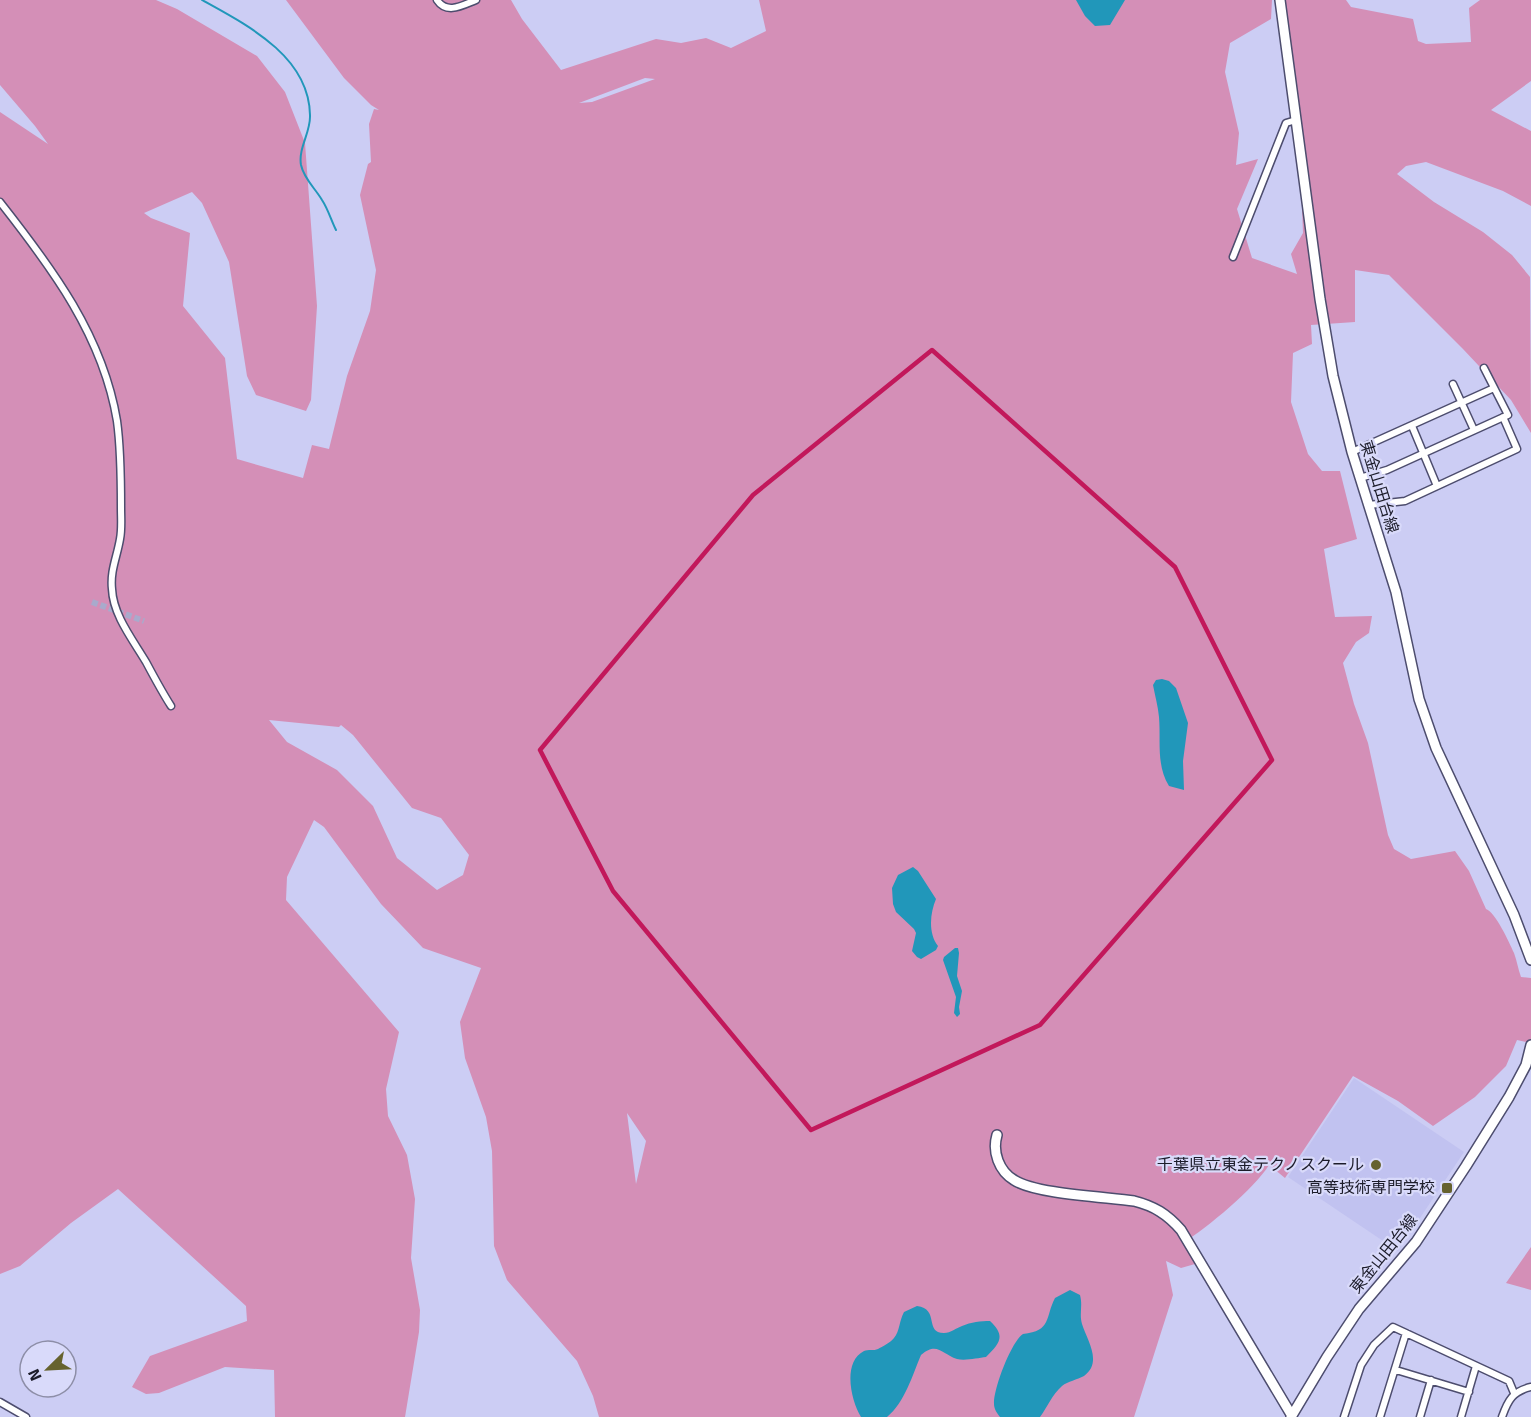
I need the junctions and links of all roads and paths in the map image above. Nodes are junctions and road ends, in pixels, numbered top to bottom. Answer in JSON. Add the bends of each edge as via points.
{"nodes":[{"id":1,"x":437,"y":0,"type":"edge"},
{"id":2,"x":476,"y":0,"type":"edge"},
{"id":3,"x":1280,"y":0,"type":"edge"},
{"id":4,"x":1296,"y":120,"type":"junction"},
{"id":5,"x":0,"y":202,"type":"edge"},
{"id":6,"x":1233,"y":257,"type":"dead end"},
{"id":7,"x":1484,"y":368,"type":"dead end"},
{"id":8,"x":1453,"y":384,"type":"dead end"},
{"id":9,"x":1494,"y":388,"type":"junction"},
{"id":10,"x":1461,"y":402,"type":"junction"},
{"id":11,"x":1503,"y":417,"type":"junction"},
{"id":12,"x":1412,"y":426,"type":"junction"},
{"id":13,"x":1474,"y":430,"type":"junction"},
{"id":14,"x":1352,"y":452,"type":"junction"},
{"id":15,"x":1424,"y":453,"type":"junction"},
{"id":16,"x":1360,"y":478,"type":"junction"},
{"id":17,"x":1437,"y":486,"type":"junction"},
{"id":18,"x":1369,"y":505,"type":"junction"},
{"id":19,"x":171,"y":706,"type":"dead end"},
{"id":20,"x":1531,"y":960,"type":"edge"},
{"id":21,"x":1531,"y":1045,"type":"edge"},
{"id":22,"x":997,"y":1136,"type":"dead end"},
{"id":23,"x":1406,"y":1333,"type":"junction"},
{"id":24,"x":1476,"y":1366,"type":"junction"},
{"id":25,"x":1396,"y":1370,"type":"junction"},
{"id":26,"x":1431,"y":1380,"type":"junction"},
{"id":27,"x":1531,"y":1387,"type":"edge"},
{"id":28,"x":1468,"y":1392,"type":"junction"},
{"id":29,"x":1514,"y":1394,"type":"junction"},
{"id":30,"x":0,"y":1402,"type":"edge"},
{"id":31,"x":1291,"y":1416,"type":"edge"},
{"id":32,"x":26,"y":1417,"type":"edge"},
{"id":33,"x":1344,"y":1417,"type":"edge"},
{"id":34,"x":1380,"y":1417,"type":"edge"},
{"id":35,"x":1420,"y":1417,"type":"edge"},
{"id":36,"x":1461,"y":1417,"type":"edge"},
{"id":37,"x":1502,"y":1417,"type":"edge"}],
"edges":[{"from":1,"to":2,"type":"street","via":[[448,9]]},
{"from":3,"to":4,"type":"main road","name":"東金山田台線"},
{"from":4,"to":6,"type":"street","via":[[1286,123]]},
{"from":4,"to":14,"type":"main road","name":"東金山田台線","via":[[1332,376]]},
{"from":5,"to":19,"type":"street","via":[[68,294],[108,382],[122,470],[121,538],[112,572],[112,590],[128,633]]},
{"from":7,"to":9,"type":"street"},
{"from":8,"to":10,"type":"street"},
{"from":9,"to":10,"type":"street"},
{"from":9,"to":11,"type":"street","via":[[1508,415]]},
{"from":10,"to":12,"type":"street"},
{"from":10,"to":13,"type":"street"},
{"from":11,"to":13,"type":"street"},
{"from":11,"to":17,"type":"street","via":[[1517,449]]},
{"from":12,"to":14,"type":"street"},
{"from":12,"to":15,"type":"street"},
{"from":13,"to":15,"type":"street"},
{"from":14,"to":16,"type":"main road","name":"東金山田台線"},
{"from":15,"to":16,"type":"street"},
{"from":15,"to":17,"type":"street"},
{"from":16,"to":18,"type":"main road","name":"東金山田台線"},
{"from":17,"to":18,"type":"street","via":[[1405,501]]},
{"from":18,"to":20,"type":"main road","name":"東金山田台線","via":[[1396,592],[1419,699],[1436,748]]},
{"from":21,"to":31,"type":"main road","name":"東金山田台線","via":[[1526,1065],[1509,1097],[1466,1166],[1416,1242],[1359,1309]]},
{"from":22,"to":31,"type":"main road","via":[[996,1156],[1014,1181],[1036,1188],[1134,1201],[1169,1217],[1181,1230]]},
{"from":23,"to":24,"type":"street"},
{"from":23,"to":25,"type":"street"},
{"from":23,"to":33,"type":"street","via":[[1394,1327],[1374,1346],[1361,1365]]},
{"from":24,"to":28,"type":"street"},
{"from":24,"to":29,"type":"street","via":[[1509,1381]]},
{"from":25,"to":26,"type":"street"},
{"from":25,"to":34,"type":"street"},
{"from":26,"to":28,"type":"street"},
{"from":26,"to":35,"type":"street"},
{"from":27,"to":29,"type":"street"},
{"from":28,"to":36,"type":"street"},
{"from":29,"to":37,"type":"street"},
{"from":30,"to":32,"type":"street"}]}
